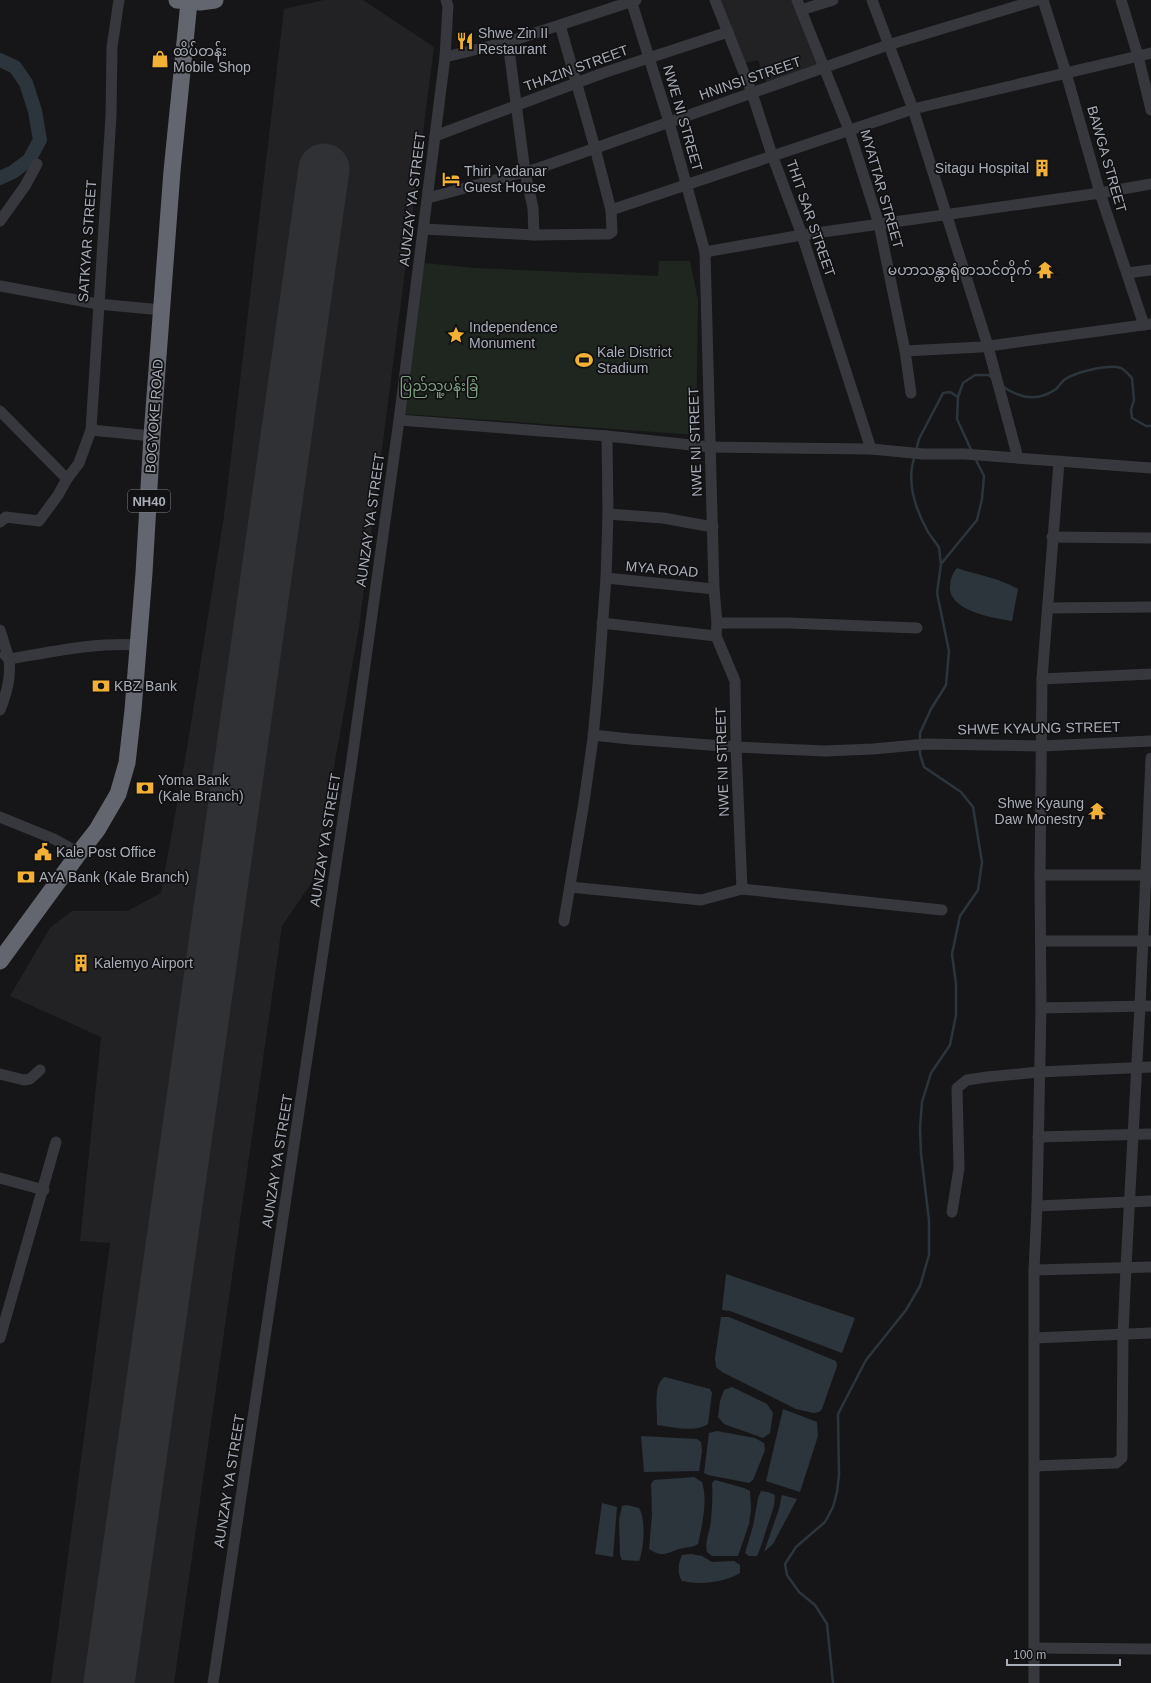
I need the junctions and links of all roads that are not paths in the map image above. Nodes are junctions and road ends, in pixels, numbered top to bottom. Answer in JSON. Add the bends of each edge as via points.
{"nodes":[{"id":1,"x":119,"y":0,"type":"edge"},
{"id":2,"x":215,"y":0,"type":"edge"},
{"id":3,"x":446,"y":0,"type":"edge"},
{"id":4,"x":715,"y":0,"type":"edge"},
{"id":5,"x":833,"y":0,"type":"edge"},
{"id":6,"x":872,"y":0,"type":"edge"},
{"id":7,"x":1037,"y":0,"type":"edge"},
{"id":8,"x":1043,"y":0,"type":"edge"},
{"id":9,"x":1121,"y":0,"type":"edge"},
{"id":10,"x":185,"y":1,"type":"edge"},
{"id":11,"x":633,"y":1,"type":"edge"},
{"id":12,"x":799,"y":5,"type":"edge"},
{"id":13,"x":560,"y":25,"type":"junction"},
{"id":14,"x":728,"y":32,"type":"junction"},
{"id":15,"x":508,"y":42,"type":"junction"},
{"id":16,"x":888,"y":45,"type":"junction"},
{"id":17,"x":1151,"y":53,"type":"edge"},
{"id":18,"x":1138,"y":56,"type":"junction"},
{"id":19,"x":445,"y":57,"type":"junction"},
{"id":20,"x":650,"y":58,"type":"junction"},
{"id":21,"x":825,"y":68,"type":"junction"},
{"id":22,"x":1066,"y":73,"type":"junction"},
{"id":23,"x":576,"y":83,"type":"junction"},
{"id":24,"x":752,"y":93,"type":"junction"},
{"id":25,"x":515,"y":106,"type":"junction"},
{"id":26,"x":913,"y":109,"type":"junction"},
{"id":27,"x":1151,"y":110,"type":"edge"},
{"id":28,"x":669,"y":122,"type":"junction"},
{"id":29,"x":849,"y":130,"type":"junction"},
{"id":30,"x":435,"y":136,"type":"junction"},
{"id":31,"x":595,"y":148,"type":"junction"},
{"id":32,"x":772,"y":156,"type":"junction"},
{"id":33,"x":37,"y":164,"type":"dead end"},
{"id":34,"x":525,"y":172,"type":"junction"},
{"id":35,"x":686,"y":184,"type":"junction"},
{"id":36,"x":1151,"y":184,"type":"edge"},
{"id":37,"x":1100,"y":193,"type":"junction"},
{"id":38,"x":428,"y":198,"type":"junction"},
{"id":39,"x":611,"y":210,"type":"junction"},
{"id":40,"x":946,"y":214,"type":"junction"},
{"id":41,"x":0,"y":221,"type":"edge"},
{"id":42,"x":880,"y":224,"type":"junction"},
{"id":43,"x":424,"y":229,"type":"junction"},
{"id":44,"x":534,"y":235,"type":"junction"},
{"id":45,"x":802,"y":235,"type":"junction"},
{"id":46,"x":705,"y":252,"type":"junction"},
{"id":47,"x":1151,"y":270,"type":"edge"},
{"id":48,"x":1127,"y":273,"type":"junction"},
{"id":49,"x":0,"y":286,"type":"edge"},
{"id":50,"x":98,"y":304,"type":"junction"},
{"id":51,"x":162,"y":310,"type":"junction"},
{"id":52,"x":1148,"y":324,"type":"edge"},
{"id":53,"x":988,"y":346,"type":"junction"},
{"id":54,"x":905,"y":351,"type":"junction"},
{"id":55,"x":911,"y":393,"type":"dead end"},
{"id":56,"x":0,"y":411,"type":"edge"},
{"id":57,"x":399,"y":420,"type":"junction"},
{"id":58,"x":91,"y":430,"type":"junction"},
{"id":59,"x":152,"y":436,"type":"junction"},
{"id":60,"x":607,"y":436,"type":"junction"},
{"id":61,"x":710,"y":447,"type":"junction"},
{"id":62,"x":871,"y":449,"type":"junction"},
{"id":63,"x":1018,"y":458,"type":"junction"},
{"id":64,"x":1059,"y":462,"type":"junction"},
{"id":65,"x":1151,"y":468,"type":"edge"},
{"id":66,"x":67,"y":479,"type":"junction"},
{"id":67,"x":608,"y":514,"type":"junction"},
{"id":68,"x":2,"y":518,"type":"edge"},
{"id":69,"x":713,"y":527,"type":"junction"},
{"id":70,"x":1052,"y":537,"type":"junction"},
{"id":71,"x":1151,"y":538,"type":"edge"},
{"id":72,"x":606,"y":578,"type":"junction"},
{"id":73,"x":714,"y":589,"type":"junction"},
{"id":74,"x":1151,"y":607,"type":"edge"},
{"id":75,"x":1048,"y":608,"type":"junction"},
{"id":76,"x":602,"y":623,"type":"junction"},
{"id":77,"x":717,"y":623,"type":"junction"},
{"id":78,"x":917,"y":628,"type":"dead end"},
{"id":79,"x":0,"y":630,"type":"edge"},
{"id":80,"x":716,"y":636,"type":"junction"},
{"id":81,"x":138,"y":645,"type":"junction"},
{"id":82,"x":0,"y":651,"type":"edge"},
{"id":83,"x":9,"y":658,"type":"junction"},
{"id":84,"x":1151,"y":674,"type":"edge"},
{"id":85,"x":1042,"y":678,"type":"junction"},
{"id":86,"x":1,"y":704,"type":"edge"},
{"id":87,"x":593,"y":735,"type":"junction"},
{"id":88,"x":1151,"y":742,"type":"edge"},
{"id":89,"x":1042,"y":746,"type":"junction"},
{"id":90,"x":736,"y":747,"type":"junction"},
{"id":91,"x":1151,"y":758,"type":"edge"},
{"id":92,"x":1149,"y":810,"type":"edge"},
{"id":93,"x":0,"y":817,"type":"edge"},
{"id":94,"x":79,"y":853,"type":"junction"},
{"id":95,"x":1040,"y":875,"type":"junction"},
{"id":96,"x":1148,"y":875,"type":"edge"},
{"id":97,"x":570,"y":887,"type":"junction"},
{"id":98,"x":742,"y":889,"type":"junction"},
{"id":99,"x":942,"y":910,"type":"dead end"},
{"id":100,"x":564,"y":921,"type":"dead end"},
{"id":101,"x":1041,"y":941,"type":"junction"},
{"id":102,"x":1147,"y":941,"type":"edge"},
{"id":103,"x":0,"y":961,"type":"edge"},
{"id":104,"x":1146,"y":1006,"type":"edge"},
{"id":105,"x":1041,"y":1008,"type":"junction"},
{"id":106,"x":1151,"y":1067,"type":"edge"},
{"id":107,"x":1136,"y":1068,"type":"junction"},
{"id":108,"x":40,"y":1070,"type":"dead end"},
{"id":109,"x":1040,"y":1072,"type":"junction"},
{"id":110,"x":0,"y":1074,"type":"edge"},
{"id":111,"x":1151,"y":1134,"type":"edge"},
{"id":112,"x":1134,"y":1135,"type":"junction"},
{"id":113,"x":1038,"y":1137,"type":"junction"},
{"id":114,"x":56,"y":1142,"type":"dead end"},
{"id":115,"x":0,"y":1178,"type":"edge"},
{"id":116,"x":44,"y":1190,"type":"junction"},
{"id":117,"x":1151,"y":1201,"type":"edge"},
{"id":118,"x":1130,"y":1202,"type":"junction"},
{"id":119,"x":1037,"y":1206,"type":"junction"},
{"id":120,"x":952,"y":1212,"type":"dead end"},
{"id":121,"x":1151,"y":1266,"type":"edge"},
{"id":122,"x":1126,"y":1267,"type":"junction"},
{"id":123,"x":1034,"y":1270,"type":"junction"},
{"id":124,"x":3,"y":1317,"type":"edge"},
{"id":125,"x":1151,"y":1333,"type":"edge"},
{"id":126,"x":1123,"y":1334,"type":"junction"},
{"id":127,"x":0,"y":1338,"type":"edge"},
{"id":128,"x":1034,"y":1338,"type":"junction"},
{"id":129,"x":1034,"y":1466,"type":"junction"},
{"id":130,"x":1035,"y":1648,"type":"junction"},
{"id":131,"x":1151,"y":1649,"type":"edge"},
{"id":132,"x":213,"y":1683,"type":"edge"},
{"id":133,"x":1034,"y":1683,"type":"edge"}],
"edges":[{"from":1,"to":50,"type":"street","name":"SATKYAR STREET","via":[[112,47]]},
{"from":2,"to":10,"type":"highway"},
{"from":3,"to":19,"type":"street","name":"AUNZAY YA STREET","via":[[448,6]]},
{"from":4,"to":14,"type":"street","name":"THIT SAR STREET"},
{"from":5,"to":12,"type":"street"},
{"from":6,"to":16,"type":"street"},
{"from":7,"to":16,"type":"street","name":"HNINSI STREET"},
{"from":8,"to":22,"type":"street","name":"BAWGA STREET"},
{"from":9,"to":18,"type":"street"},
{"from":10,"to":51,"type":"highway","name":"BOGYOKE ROAD","number":"NH40"},
{"from":11,"to":13,"type":"street"},
{"from":11,"to":20,"type":"street","name":"NWE NI STREET"},
{"from":12,"to":21,"type":"street","name":"MYATTAR STREET"},
{"from":13,"to":15,"type":"street"},
{"from":13,"to":23,"type":"street"},
{"from":14,"to":20,"type":"street","name":"THAZIN STREET"},
{"from":14,"to":24,"type":"street","name":"THIT SAR STREET"},
{"from":15,"to":19,"type":"street"},
{"from":15,"to":25,"type":"street"},
{"from":16,"to":21,"type":"street","name":"HNINSI STREET"},
{"from":16,"to":26,"type":"street"},
{"from":17,"to":18,"type":"street"},
{"from":18,"to":22,"type":"street"},
{"from":18,"to":27,"type":"street"},
{"from":19,"to":30,"type":"street","name":"AUNZAY YA STREET"},
{"from":20,"to":23,"type":"street","name":"THAZIN STREET"},
{"from":20,"to":28,"type":"street","name":"NWE NI STREET"},
{"from":21,"to":24,"type":"street","name":"HNINSI STREET"},
{"from":21,"to":29,"type":"street","name":"MYATTAR STREET"},
{"from":22,"to":26,"type":"street"},
{"from":22,"to":37,"type":"street","name":"BAWGA STREET"},
{"from":23,"to":25,"type":"street","name":"THAZIN STREET"},
{"from":23,"to":31,"type":"street"},
{"from":24,"to":28,"type":"street","name":"HNINSI STREET"},
{"from":24,"to":32,"type":"street","name":"THIT SAR STREET"},
{"from":25,"to":30,"type":"street","name":"THAZIN STREET"},
{"from":25,"to":34,"type":"street"},
{"from":26,"to":29,"type":"street"},
{"from":26,"to":40,"type":"street"},
{"from":28,"to":31,"type":"street","name":"HNINSI STREET"},
{"from":28,"to":35,"type":"street","name":"NWE NI STREET"},
{"from":29,"to":32,"type":"street"},
{"from":29,"to":42,"type":"street","name":"MYATTAR STREET"},
{"from":30,"to":38,"type":"street","name":"AUNZAY YA STREET"},
{"from":31,"to":34,"type":"street","name":"HNINSI STREET"},
{"from":31,"to":39,"type":"street"},
{"from":32,"to":35,"type":"street"},
{"from":32,"to":45,"type":"street","name":"THIT SAR STREET"},
{"from":33,"to":41,"type":"street"},
{"from":34,"to":38,"type":"street","name":"HNINSI STREET"},
{"from":34,"to":44,"type":"street","via":[[534,208]]},
{"from":35,"to":39,"type":"street"},
{"from":35,"to":46,"type":"street","name":"NWE NI STREET"},
{"from":36,"to":37,"type":"street"},
{"from":37,"to":40,"type":"street"},
{"from":37,"to":48,"type":"street","name":"BAWGA STREET"},
{"from":38,"to":43,"type":"street","name":"AUNZAY YA STREET"},
{"from":39,"to":44,"type":"street","via":[[612,232],[609,234]]},
{"from":40,"to":42,"type":"street"},
{"from":40,"to":53,"type":"street"},
{"from":42,"to":45,"type":"street"},
{"from":42,"to":54,"type":"street","name":"MYATTAR STREET"},
{"from":43,"to":44,"type":"street"},
{"from":43,"to":57,"type":"street","name":"AUNZAY YA STREET"},
{"from":45,"to":46,"type":"street"},
{"from":45,"to":62,"type":"street","name":"THIT SAR STREET"},
{"from":46,"to":61,"type":"street","name":"NWE NI STREET"},
{"from":47,"to":48,"type":"street"},
{"from":48,"to":52,"type":"street","name":"BAWGA STREET"},
{"from":49,"to":50,"type":"street"},
{"from":50,"to":51,"type":"street"},
{"from":50,"to":58,"type":"street","name":"SATKYAR STREET"},
{"from":51,"to":59,"type":"highway","name":"BOGYOKE ROAD","number":"NH40"},
{"from":52,"to":53,"type":"street"},
{"from":53,"to":54,"type":"street"},
{"from":53,"to":63,"type":"street"},
{"from":54,"to":55,"type":"street","name":"MYATTAR STREET"},
{"from":56,"to":66,"type":"street"},
{"from":57,"to":60,"type":"street"},
{"from":57,"to":132,"type":"street","name":"AUNZAY YA STREET","via":[[352,759]]},
{"from":58,"to":59,"type":"street"},
{"from":58,"to":66,"type":"street","name":"SATKYAR STREET","via":[[79,463]]},
{"from":59,"to":81,"type":"highway","name":"BOGYOKE ROAD","number":"NH40"},
{"from":60,"to":61,"type":"street"},
{"from":60,"to":67,"type":"street"},
{"from":61,"to":62,"type":"street"},
{"from":61,"to":69,"type":"street","name":"NWE NI STREET"},
{"from":62,"to":63,"type":"street"},
{"from":63,"to":64,"type":"street"},
{"from":64,"to":65,"type":"street"},
{"from":64,"to":70,"type":"street"},
{"from":66,"to":68,"type":"street","name":"SATKYAR STREET","via":[[39,521]]},
{"from":67,"to":69,"type":"street","via":[[663,518]]},
{"from":67,"to":72,"type":"street"},
{"from":69,"to":73,"type":"street","name":"NWE NI STREET"},
{"from":70,"to":71,"type":"street"},
{"from":70,"to":75,"type":"street"},
{"from":72,"to":73,"type":"street","name":"MYA ROAD"},
{"from":72,"to":76,"type":"street"},
{"from":73,"to":77,"type":"street","name":"NWE NI STREET"},
{"from":74,"to":75,"type":"street"},
{"from":75,"to":85,"type":"street"},
{"from":76,"to":80,"type":"street"},
{"from":76,"to":87,"type":"street"},
{"from":77,"to":78,"type":"street"},
{"from":77,"to":80,"type":"street","name":"NWE NI STREET"},
{"from":79,"to":83,"type":"street"},
{"from":80,"to":90,"type":"street","name":"NWE NI STREET","via":[[735,681]]},
{"from":81,"to":83,"type":"street","via":[[90,646]]},
{"from":81,"to":94,"type":"highway","name":"BOGYOKE ROAD","number":"NH40","via":[[131,733],[122,782],[97,830]]},
{"from":82,"to":83,"type":"street"},
{"from":83,"to":86,"type":"street","via":[[8,690]]},
{"from":84,"to":85,"type":"street"},
{"from":85,"to":89,"type":"street"},
{"from":87,"to":90,"type":"street","name":"SHWE KYAUNG STREET"},
{"from":87,"to":97,"type":"street"},
{"from":88,"to":89,"type":"street","name":"SHWE KYAUNG STREET"},
{"from":89,"to":90,"type":"street","name":"SHWE KYAUNG STREET","via":[[913,744],[825,751]]},
{"from":89,"to":95,"type":"street"},
{"from":90,"to":98,"type":"street","name":"NWE NI STREET"},
{"from":91,"to":92,"type":"street"},
{"from":92,"to":96,"type":"street"},
{"from":93,"to":94,"type":"street","via":[[54,839]]},
{"from":94,"to":103,"type":"highway","name":"BOGYOKE ROAD","number":"NH40"},
{"from":95,"to":96,"type":"street"},
{"from":95,"to":101,"type":"street"},
{"from":96,"to":102,"type":"street"},
{"from":97,"to":98,"type":"street","via":[[702,900]]},
{"from":97,"to":100,"type":"street"},
{"from":98,"to":99,"type":"street"},
{"from":101,"to":102,"type":"street"},
{"from":101,"to":105,"type":"street"},
{"from":102,"to":104,"type":"street"},
{"from":104,"to":105,"type":"street"},
{"from":104,"to":107,"type":"street"},
{"from":105,"to":109,"type":"street"},
{"from":106,"to":107,"type":"street"},
{"from":107,"to":109,"type":"street"},
{"from":107,"to":112,"type":"street"},
{"from":108,"to":110,"type":"street","via":[[30,1079],[24,1080]]},
{"from":109,"to":113,"type":"street"},
{"from":109,"to":120,"type":"street","via":[[967,1080],[956,1088],[959,1168]]},
{"from":111,"to":112,"type":"street"},
{"from":112,"to":113,"type":"street"},
{"from":112,"to":118,"type":"street"},
{"from":113,"to":119,"type":"street"},
{"from":114,"to":116,"type":"street"},
{"from":115,"to":116,"type":"street"},
{"from":116,"to":124,"type":"street"},
{"from":117,"to":118,"type":"street"},
{"from":118,"to":119,"type":"street"},
{"from":118,"to":122,"type":"street"},
{"from":119,"to":123,"type":"street"},
{"from":121,"to":122,"type":"street"},
{"from":122,"to":123,"type":"street"},
{"from":122,"to":126,"type":"street"},
{"from":123,"to":128,"type":"street"},
{"from":124,"to":127,"type":"street"},
{"from":125,"to":126,"type":"street"},
{"from":126,"to":128,"type":"street"},
{"from":126,"to":129,"type":"street","via":[[1122,1458],[1116,1463]]},
{"from":128,"to":129,"type":"street"},
{"from":129,"to":130,"type":"street"},
{"from":130,"to":131,"type":"street"},
{"from":130,"to":133,"type":"street"}]}
